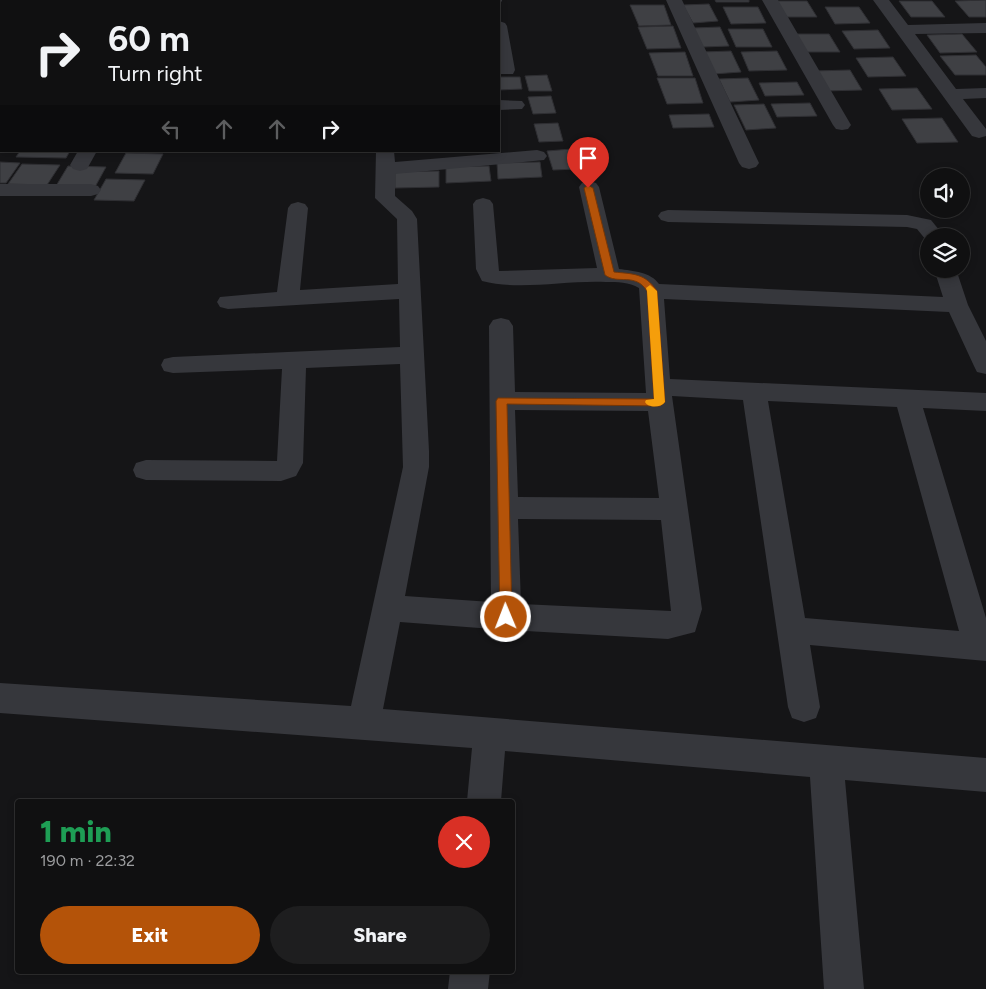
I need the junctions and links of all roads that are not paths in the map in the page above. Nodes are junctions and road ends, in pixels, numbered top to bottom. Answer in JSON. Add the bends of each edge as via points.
{"nodes":[{"id":1,"x":349,"y":0,"type":"edge"},
{"id":2,"x":359,"y":0,"type":"edge"},
{"id":3,"x":674,"y":0,"type":"edge"},
{"id":4,"x":770,"y":0,"type":"edge"},
{"id":5,"x":881,"y":0,"type":"edge"},
{"id":6,"x":980,"y":28,"type":"edge"},
{"id":7,"x":903,"y":30,"type":"junction"},
{"id":8,"x":500,"y":32,"type":"edge"},
{"id":9,"x":986,"y":42,"type":"edge"},
{"id":10,"x":507,"y":70,"type":"dead end"},
{"id":11,"x":986,"y":93,"type":"edge"},
{"id":12,"x":951,"y":94,"type":"junction"},
{"id":13,"x":842,"y":125,"type":"dead end"},
{"id":14,"x":979,"y":132,"type":"dead end"},
{"id":15,"x":537,"y":156,"type":"dead end"},
{"id":16,"x":384,"y":160,"type":"edge"},
{"id":17,"x":749,"y":163,"type":"dead end"},
{"id":18,"x":588,"y":188,"type":"dead end"},
{"id":19,"x":0,"y":190,"type":"edge"},
{"id":20,"x":92,"y":190,"type":"dead end"},
{"id":21,"x":483,"y":204,"type":"dead end"},
{"id":22,"x":298,"y":208,"type":"dead end"},
{"id":23,"x":668,"y":216,"type":"dead end"},
{"id":24,"x":927,"y":228,"type":"edge"},
{"id":25,"x":610,"y":275,"type":"junction"},
{"id":26,"x":947,"y":278,"type":"edge"},
{"id":27,"x":410,"y":291,"type":"junction"},
{"id":28,"x":652,"y":291,"type":"junction"},
{"id":29,"x":288,"y":298,"type":"junction"},
{"id":30,"x":228,"y":302,"type":"dead end"},
{"id":31,"x":957,"y":305,"type":"junction"},
{"id":32,"x":501,"y":326,"type":"dead end"},
{"id":33,"x":413,"y":355,"type":"junction"},
{"id":34,"x":294,"y":360,"type":"junction"},
{"id":35,"x":173,"y":366,"type":"dead end"},
{"id":36,"x":986,"y":366,"type":"edge"},
{"id":37,"x":754,"y":392,"type":"junction"},
{"id":38,"x":659,"y":395,"type":"junction"},
{"id":39,"x":906,"y":398,"type":"junction"},
{"id":40,"x":501,"y":401,"type":"junction"},
{"id":41,"x":986,"y":402,"type":"edge"},
{"id":42,"x":146,"y":470,"type":"dead end"},
{"id":43,"x":504,"y":508,"type":"junction"},
{"id":44,"x":674,"y":509,"type":"junction"},
{"id":45,"x":387,"y":608,"type":"junction"},
{"id":46,"x":506,"y":617,"type":"junction"},
{"id":47,"x":791,"y":630,"type":"junction"},
{"id":48,"x":983,"y":647,"type":"edge"},
{"id":49,"x":0,"y":698,"type":"edge"},
{"id":50,"x":804,"y":707,"type":"dead end"},
{"id":51,"x":364,"y":723,"type":"junction"},
{"id":52,"x":490,"y":734,"type":"junction"},
{"id":53,"x":826,"y":763,"type":"junction"},
{"id":54,"x":986,"y":775,"type":"edge"},
{"id":55,"x":484,"y":799,"type":"edge"},
{"id":56,"x":470,"y":974,"type":"edge"},
{"id":57,"x":468,"y":989,"type":"edge"},
{"id":58,"x":844,"y":989,"type":"edge"}],
"edges":[{"from":1,"to":2,"type":"street"},
{"from":3,"to":17,"type":"street"},
{"from":4,"to":13,"type":"street"},
{"from":5,"to":7,"type":"street"},
{"from":6,"to":7,"type":"street"},
{"from":6,"to":9,"type":"street"},
{"from":7,"to":12,"type":"street"},
{"from":8,"to":10,"type":"street"},
{"from":11,"to":12,"type":"street"},
{"from":12,"to":14,"type":"street"},
{"from":15,"to":16,"type":"street"},
{"from":16,"to":27,"type":"street","via":[[385,198],[407,219]]},
{"from":18,"to":25,"type":"street"},
{"from":19,"to":20,"type":"street"},
{"from":21,"to":25,"type":"street","via":[[490,276]]},
{"from":22,"to":29,"type":"street"},
{"from":23,"to":24,"type":"street","via":[[907,221],[924,224]]},
{"from":25,"to":28,"type":"street","via":[[633,277],[646,282]]},
{"from":26,"to":31,"type":"street"},
{"from":27,"to":29,"type":"street"},
{"from":27,"to":33,"type":"street"},
{"from":28,"to":31,"type":"street"},
{"from":28,"to":38,"type":"street"},
{"from":29,"to":30,"type":"street"},
{"from":31,"to":36,"type":"street"},
{"from":32,"to":40,"type":"street"},
{"from":33,"to":34,"type":"street"},
{"from":33,"to":45,"type":"street","via":[[416,467]]},
{"from":34,"to":35,"type":"street"},
{"from":34,"to":42,"type":"street","via":[[290,463],[287,469]]},
{"from":37,"to":38,"type":"street"},
{"from":37,"to":39,"type":"street"},
{"from":37,"to":47,"type":"street"},
{"from":38,"to":40,"type":"street"},
{"from":38,"to":44,"type":"street"},
{"from":39,"to":41,"type":"street"},
{"from":39,"to":48,"type":"street"},
{"from":40,"to":43,"type":"street"},
{"from":43,"to":44,"type":"street"},
{"from":43,"to":46,"type":"street"},
{"from":44,"to":46,"type":"street","via":[[687,610],[684,622],[668,625]]},
{"from":45,"to":46,"type":"street"},
{"from":45,"to":51,"type":"street"},
{"from":47,"to":48,"type":"street"},
{"from":47,"to":50,"type":"street"},
{"from":49,"to":51,"type":"street"},
{"from":51,"to":52,"type":"street"},
{"from":52,"to":53,"type":"street"},
{"from":52,"to":55,"type":"street"},
{"from":53,"to":54,"type":"street"},
{"from":53,"to":58,"type":"street"},
{"from":56,"to":57,"type":"street"}]}
